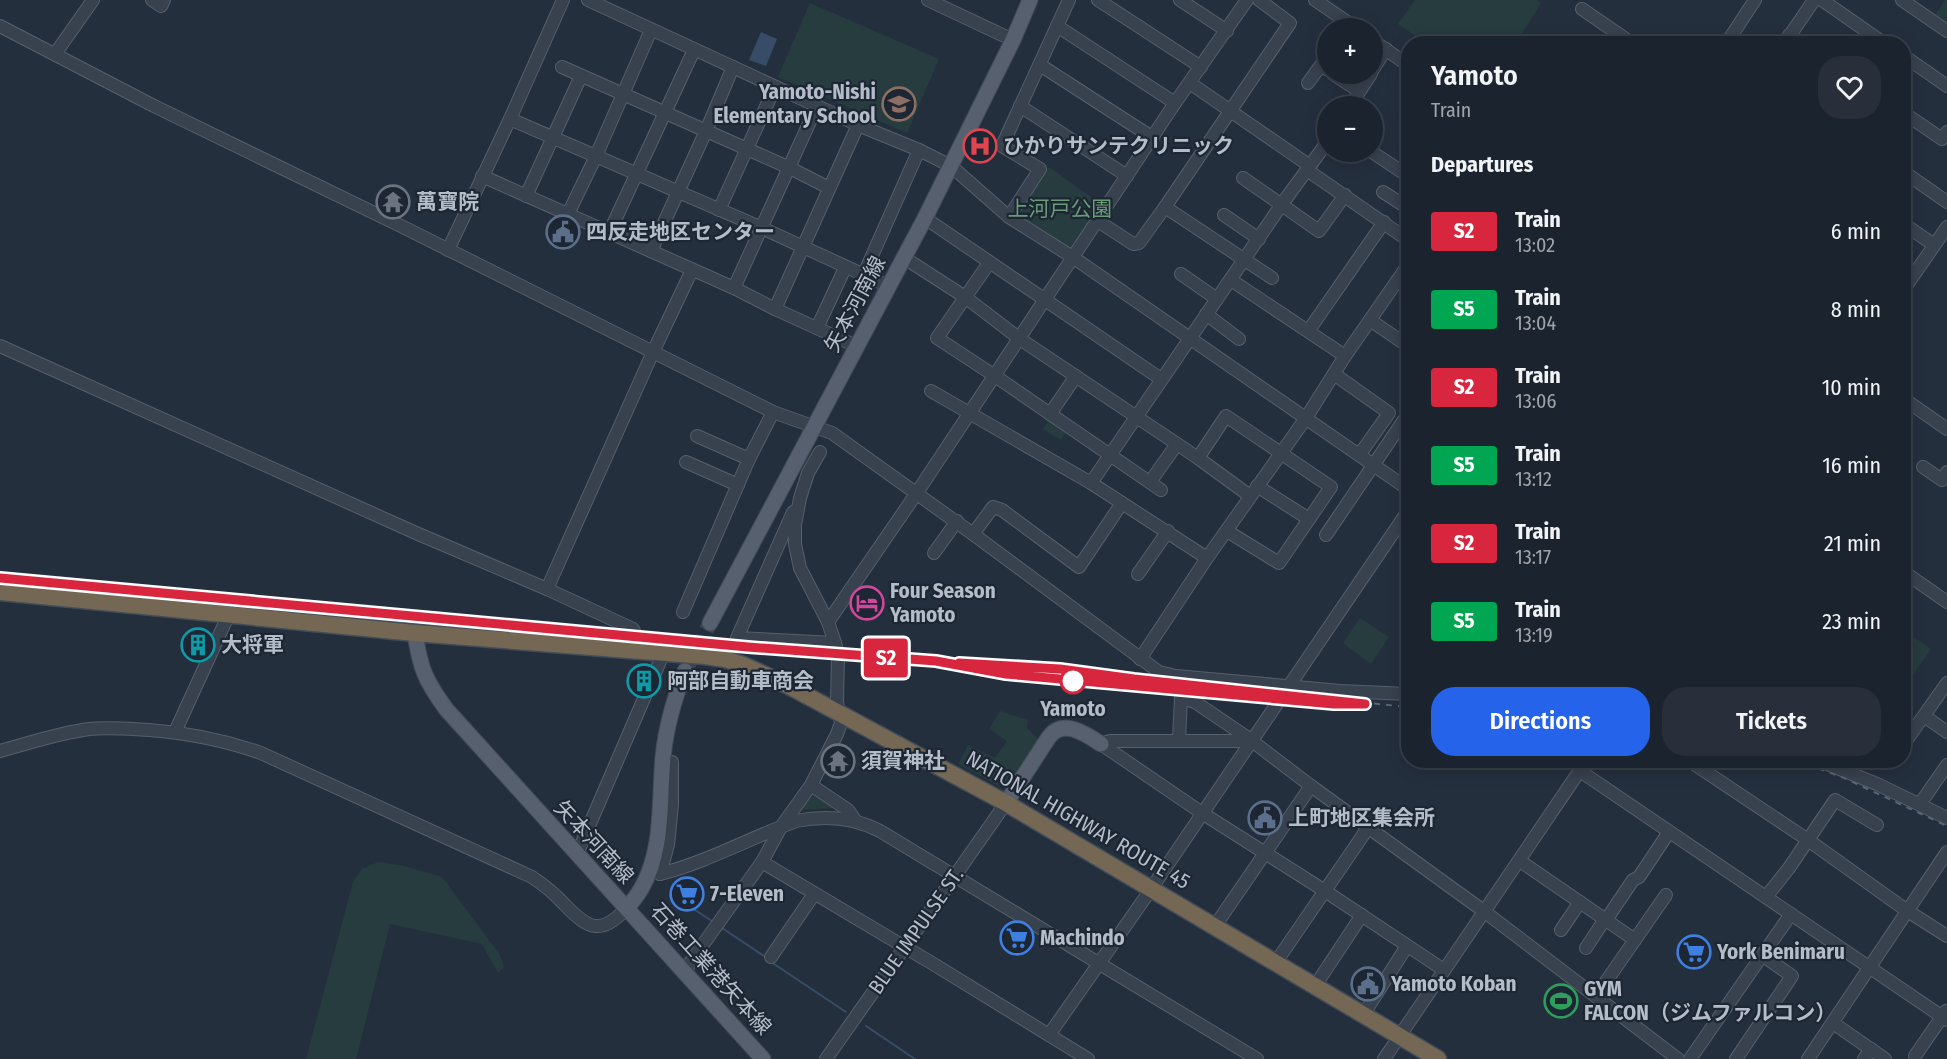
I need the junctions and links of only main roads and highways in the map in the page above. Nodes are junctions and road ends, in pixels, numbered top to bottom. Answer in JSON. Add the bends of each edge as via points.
{"nodes":[{"id":1,"x":1030,"y":0,"type":"edge"},
{"id":2,"x":0,"y":591,"type":"edge"},
{"id":3,"x":710,"y":623,"type":"tunnel mouth"},
{"id":4,"x":415,"y":633,"type":"junction"},
{"id":5,"x":685,"y":671,"type":"tunnel mouth"},
{"id":6,"x":1101,"y":744,"type":"road end"},
{"id":7,"x":1006,"y":803,"type":"junction"},
{"id":8,"x":627,"y":908,"type":"junction"},
{"id":9,"x":763,"y":1059,"type":"edge"},
{"id":10,"x":1438,"y":1059,"type":"edge"}],
"edges":[{"from":1,"to":3,"type":"main road","name":"矢本河南線","via":[[925,218]]},
{"from":2,"to":4,"type":"highway","name":"NATIONAL HIGHWAY ROUTE 45"},
{"from":4,"to":7,"type":"highway","name":"NATIONAL HIGHWAY ROUTE 45","via":[[725,659],[787,685]]},
{"from":4,"to":8,"type":"main road","name":"矢本河南線","via":[[422,669],[446,709]]},
{"from":5,"to":8,"type":"main road","name":"矢本河南線","via":[[666,733],[655,849],[642,889]]},
{"from":6,"to":7,"type":"main road","via":[[1073,729],[1055,730]]},
{"from":7,"to":10,"type":"highway","name":"NATIONAL HIGHWAY ROUTE 45"},
{"from":8,"to":9,"type":"main road","name":"石巻工業港矢本線"}]}
